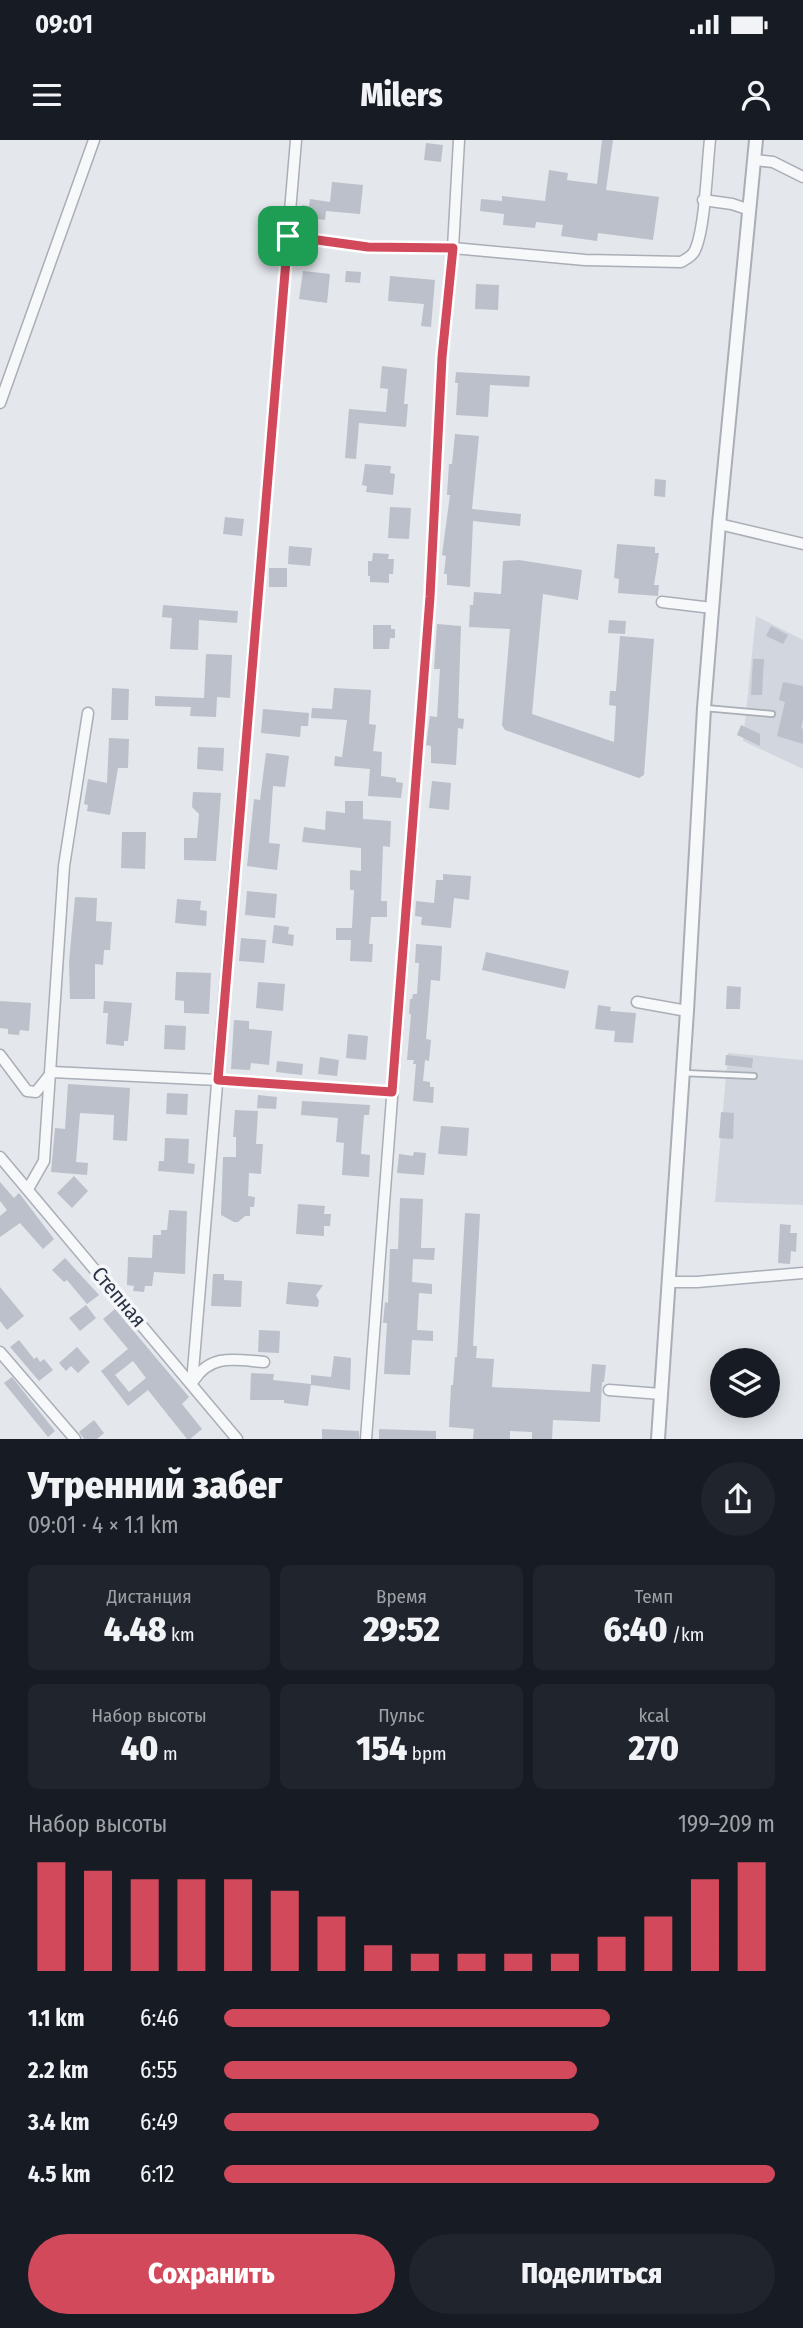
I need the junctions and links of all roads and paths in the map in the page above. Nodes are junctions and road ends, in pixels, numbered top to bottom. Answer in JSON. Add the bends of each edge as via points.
{"nodes":[{"id":1,"x":94,"y":140,"type":"edge"},
{"id":2,"x":296,"y":140,"type":"edge"},
{"id":3,"x":459,"y":140,"type":"edge"},
{"id":4,"x":710,"y":140,"type":"edge"},
{"id":5,"x":756,"y":140,"type":"edge"},
{"id":6,"x":754,"y":160,"type":"junction"},
{"id":7,"x":803,"y":177,"type":"edge"},
{"id":8,"x":704,"y":200,"type":"junction"},
{"id":9,"x":750,"y":210,"type":"junction"},
{"id":10,"x":288,"y":236,"type":"junction"},
{"id":11,"x":453,"y":248,"type":"junction"},
{"id":12,"x":0,"y":403,"type":"edge"},
{"id":13,"x":719,"y":524,"type":"junction"},
{"id":14,"x":803,"y":544,"type":"edge"},
{"id":15,"x":662,"y":602,"type":"dead end"},
{"id":16,"x":712,"y":608,"type":"junction"},
{"id":17,"x":704,"y":708,"type":"junction"},
{"id":18,"x":88,"y":713,"type":"dead end"},
{"id":19,"x":772,"y":714,"type":"dead end"},
{"id":20,"x":637,"y":1002,"type":"dead end"},
{"id":21,"x":687,"y":1011,"type":"junction"},
{"id":22,"x":0,"y":1055,"type":"edge"},
{"id":23,"x":52,"y":1072,"type":"junction"},
{"id":24,"x":682,"y":1073,"type":"junction"},
{"id":25,"x":754,"y":1076,"type":"dead end"},
{"id":26,"x":218,"y":1080,"type":"junction"},
{"id":27,"x":392,"y":1092,"type":"junction"},
{"id":28,"x":0,"y":1157,"type":"edge"},
{"id":29,"x":28,"y":1189,"type":"junction"},
{"id":30,"x":803,"y":1273,"type":"edge"},
{"id":31,"x":668,"y":1282,"type":"junction"},
{"id":32,"x":0,"y":1352,"type":"edge"},
{"id":33,"x":264,"y":1362,"type":"dead end"},
{"id":34,"x":192,"y":1383,"type":"junction"},
{"id":35,"x":608,"y":1390,"type":"dead end"},
{"id":36,"x":661,"y":1394,"type":"junction"},
{"id":37,"x":75,"y":1439,"type":"edge"},
{"id":38,"x":237,"y":1439,"type":"edge"},
{"id":39,"x":366,"y":1439,"type":"edge"},
{"id":40,"x":658,"y":1439,"type":"edge"}],
"edges":[{"from":1,"to":12,"type":"street"},
{"from":2,"to":10,"type":"street"},
{"from":3,"to":11,"type":"street"},
{"from":4,"to":8,"type":"street"},
{"from":5,"to":6,"type":"street"},
{"from":6,"to":7,"type":"street","via":[[773,162]]},
{"from":6,"to":9,"type":"street"},
{"from":8,"to":9,"type":"street"},
{"from":8,"to":11,"type":"street","via":[[696,250],[681,262],[585,260]]},
{"from":9,"to":13,"type":"street"},
{"from":10,"to":11,"type":"street","via":[[368,247]]},
{"from":10,"to":26,"type":"street"},
{"from":11,"to":27,"type":"street"},
{"from":13,"to":14,"type":"street"},
{"from":13,"to":16,"type":"street"},
{"from":15,"to":16,"type":"street"},
{"from":16,"to":17,"type":"street"},
{"from":17,"to":19,"type":"lane"},
{"from":17,"to":21,"type":"street"},
{"from":18,"to":23,"type":"street","via":[[64,866]]},
{"from":20,"to":21,"type":"street"},
{"from":21,"to":24,"type":"street"},
{"from":22,"to":23,"type":"street","via":[[27,1091],[36,1092]]},
{"from":23,"to":26,"type":"street"},
{"from":23,"to":29,"type":"street","via":[[44,1161]]},
{"from":24,"to":25,"type":"lane"},
{"from":24,"to":31,"type":"street"},
{"from":26,"to":27,"type":"street"},
{"from":26,"to":34,"type":"street"},
{"from":27,"to":39,"type":"street"},
{"from":28,"to":29,"type":"street","name":"Степная"},
{"from":29,"to":34,"type":"street","name":"Степная"},
{"from":30,"to":31,"type":"street"},
{"from":31,"to":36,"type":"street"},
{"from":32,"to":37,"type":"street"},
{"from":33,"to":34,"type":"street","via":[[226,1359],[202,1369]]},
{"from":34,"to":38,"type":"street","name":"Степная"},
{"from":35,"to":36,"type":"street"},
{"from":36,"to":40,"type":"street"}]}
